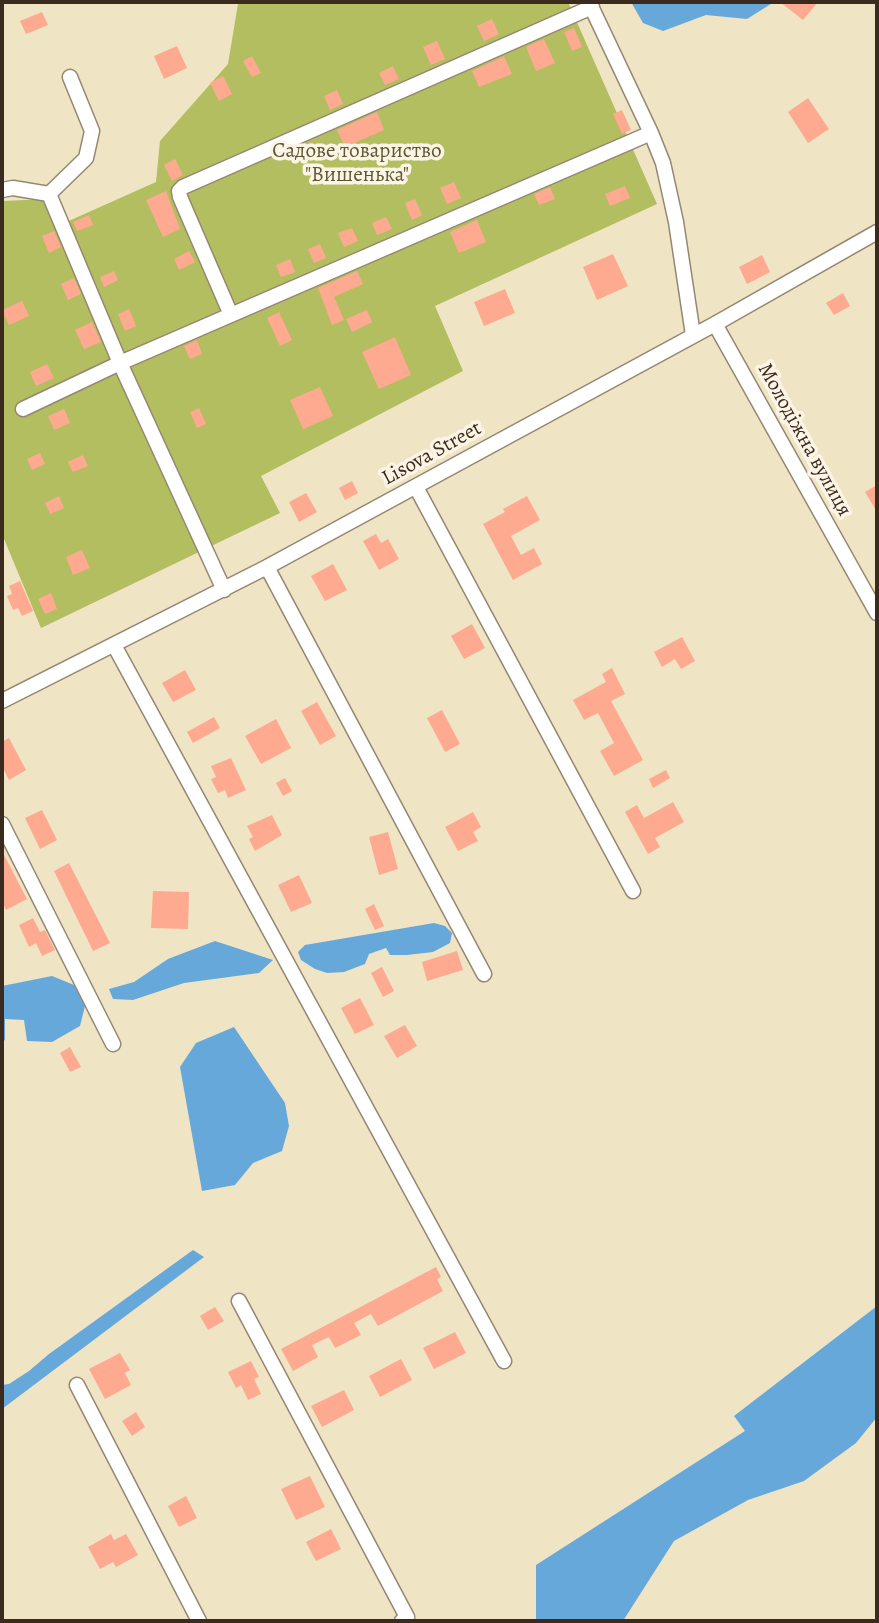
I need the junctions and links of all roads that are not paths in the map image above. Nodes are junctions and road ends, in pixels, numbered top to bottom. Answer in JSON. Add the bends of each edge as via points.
{"nodes":[{"id":1,"x":591,"y":4,"type":"edge"},
{"id":2,"x":70,"y":77,"type":"dead end"},
{"id":3,"x":651,"y":132,"type":"junction"},
{"id":4,"x":2,"y":190,"type":"edge"},
{"id":5,"x":49,"y":194,"type":"junction"},
{"id":6,"x":877,"y":232,"type":"edge"},
{"id":7,"x":231,"y":315,"type":"junction"},
{"id":8,"x":715,"y":324,"type":"junction"},
{"id":9,"x":693,"y":335,"type":"junction"},
{"id":10,"x":120,"y":363,"type":"junction"},
{"id":11,"x":23,"y":409,"type":"dead end"},
{"id":12,"x":416,"y":487,"type":"junction"},
{"id":13,"x":267,"y":567,"type":"junction"},
{"id":14,"x":224,"y":590,"type":"junction"},
{"id":15,"x":877,"y":614,"type":"edge"},
{"id":16,"x":114,"y":645,"type":"junction"},
{"id":17,"x":2,"y":701,"type":"edge"},
{"id":18,"x":2,"y":824,"type":"edge"},
{"id":19,"x":633,"y":891,"type":"dead end"},
{"id":20,"x":484,"y":974,"type":"dead end"},
{"id":21,"x":113,"y":1044,"type":"dead end"},
{"id":22,"x":239,"y":1301,"type":"dead end"},
{"id":23,"x":504,"y":1361,"type":"dead end"},
{"id":24,"x":77,"y":1385,"type":"dead end"},
{"id":25,"x":199,"y":1621,"type":"edge"},
{"id":26,"x":402,"y":1621,"type":"edge"}],
"edges":[{"from":1,"to":3,"type":"street"},
{"from":1,"to":7,"type":"street","via":[[183,187],[180,197]]},
{"from":2,"to":5,"type":"street","via":[[92,131],[86,158]]},
{"from":3,"to":7,"type":"street"},
{"from":3,"to":9,"type":"street","via":[[676,222]]},
{"from":4,"to":5,"type":"street"},
{"from":5,"to":10,"type":"street"},
{"from":6,"to":8,"type":"street","name":"Lisova Street"},
{"from":7,"to":10,"type":"street"},
{"from":8,"to":9,"type":"street","name":"Lisova Street"},
{"from":8,"to":15,"type":"street","name":"Молодіжна вулиця"},
{"from":9,"to":12,"type":"street","name":"Lisova Street"},
{"from":10,"to":11,"type":"street"},
{"from":10,"to":14,"type":"street"},
{"from":12,"to":13,"type":"street","name":"Lisova Street"},
{"from":12,"to":19,"type":"street"},
{"from":13,"to":14,"type":"street","name":"Lisova Street"},
{"from":13,"to":20,"type":"street"},
{"from":14,"to":16,"type":"street","name":"Lisova Street"},
{"from":16,"to":17,"type":"street","name":"Lisova Street"},
{"from":16,"to":23,"type":"street"},
{"from":18,"to":21,"type":"street"},
{"from":22,"to":26,"type":"street","via":[[407,1617]]},
{"from":24,"to":25,"type":"street"}]}
